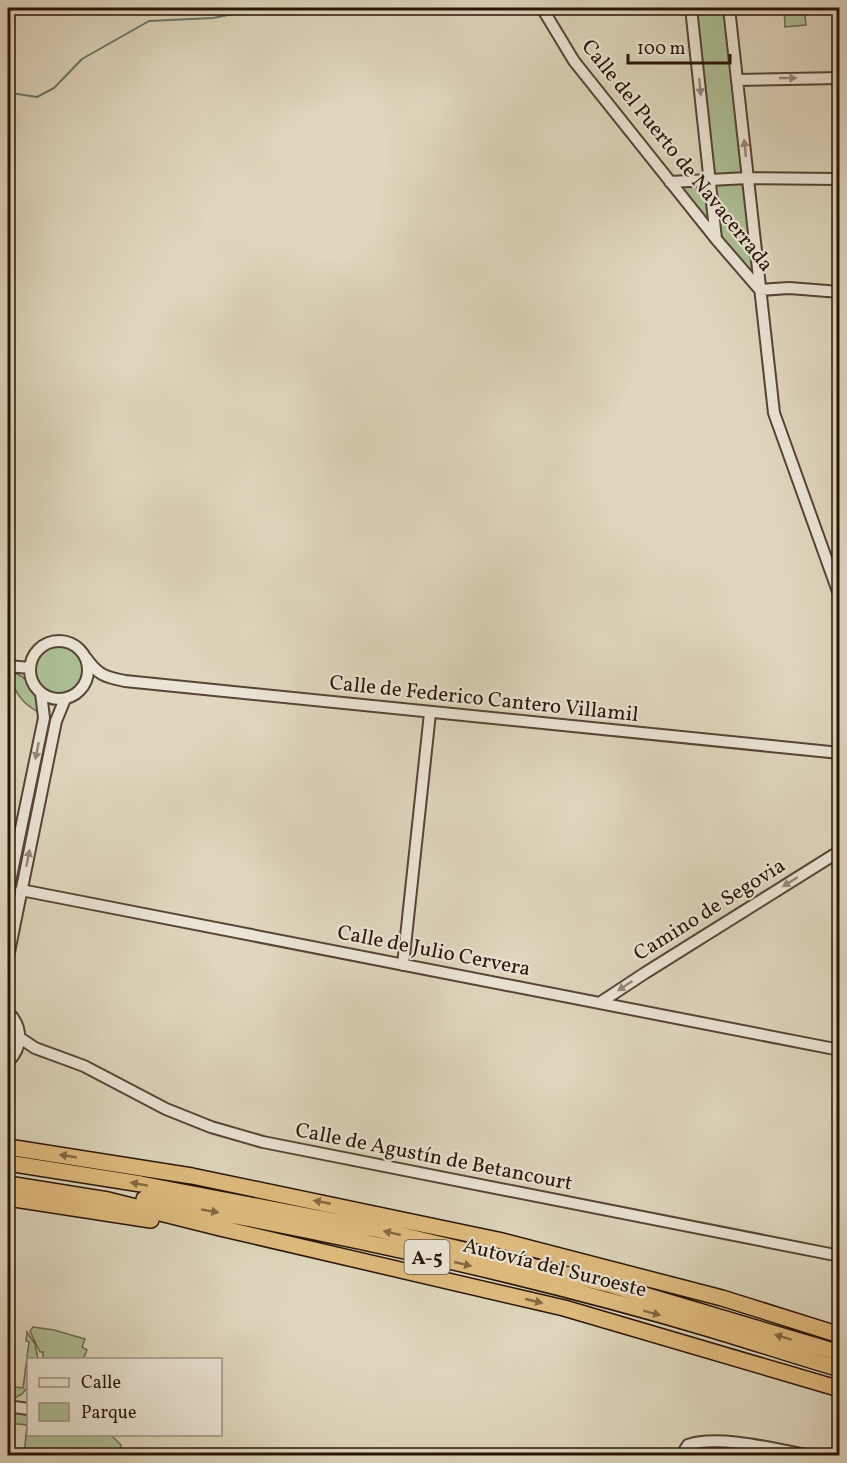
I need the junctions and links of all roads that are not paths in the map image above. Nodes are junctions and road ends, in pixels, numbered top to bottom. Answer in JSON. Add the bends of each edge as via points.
{"nodes":[{"id":1,"x":542,"y":8,"type":"edge"},
{"id":2,"x":691,"y":8,"type":"edge"},
{"id":3,"x":729,"y":8,"type":"edge"},
{"id":4,"x":840,"y":78,"type":"edge"},
{"id":5,"x":737,"y":80,"type":"junction"},
{"id":6,"x":748,"y":178,"type":"junction"},
{"id":7,"x":840,"y":179,"type":"edge"},
{"id":8,"x":710,"y":180,"type":"junction"},
{"id":9,"x":670,"y":182,"type":"junction"},
{"id":10,"x":716,"y":239,"type":"junction"},
{"id":11,"x":789,"y":288,"type":"junction"},
{"id":12,"x":760,"y":290,"type":"junction"},
{"id":13,"x":840,"y":292,"type":"edge"},
{"id":14,"x":762,"y":309,"type":"junction"},
{"id":15,"x":840,"y":597,"type":"edge"},
{"id":16,"x":86,"y":658,"type":"junction"},
{"id":17,"x":8,"y":666,"type":"edge"},
{"id":18,"x":30,"y":668,"type":"junction"},
{"id":19,"x":125,"y":681,"type":"junction"},
{"id":20,"x":85,"y":685,"type":"junction"},
{"id":21,"x":41,"y":693,"type":"junction"},
{"id":22,"x":65,"y":699,"type":"junction"},
{"id":23,"x":430,"y":713,"type":"junction"},
{"id":24,"x":840,"y":753,"type":"edge"},
{"id":25,"x":840,"y":851,"type":"edge"},
{"id":26,"x":21,"y":890,"type":"junction"},
{"id":27,"x":8,"y":891,"type":"edge"},
{"id":28,"x":8,"y":957,"type":"edge"},
{"id":29,"x":403,"y":965,"type":"junction"},
{"id":30,"x":601,"y":1002,"type":"junction"},
{"id":31,"x":8,"y":1012,"type":"edge"},
{"id":32,"x":20,"y":1038,"type":"junction"},
{"id":33,"x":35,"y":1048,"type":"junction"},
{"id":34,"x":839,"y":1050,"type":"edge"},
{"id":35,"x":10,"y":1059,"type":"edge"},
{"id":36,"x":8,"y":1147,"type":"edge"},
{"id":37,"x":8,"y":1163,"type":"edge"},
{"id":38,"x":8,"y":1179,"type":"edge"},
{"id":39,"x":8,"y":1184,"type":"edge"},
{"id":40,"x":8,"y":1198,"type":"edge"},
{"id":41,"x":293,"y":1244,"type":"junction"},
{"id":42,"x":840,"y":1256,"type":"edge"},
{"id":43,"x":611,"y":1285,"type":"junction"},
{"id":44,"x":722,"y":1298,"type":"junction"},
{"id":45,"x":788,"y":1319,"type":"junction"},
{"id":46,"x":840,"y":1326,"type":"edge"},
{"id":47,"x":840,"y":1335,"type":"edge"},
{"id":48,"x":840,"y":1353,"type":"edge"},
{"id":49,"x":840,"y":1369,"type":"edge"},
{"id":50,"x":840,"y":1389,"type":"edge"},
{"id":51,"x":8,"y":1406,"type":"edge"},
{"id":52,"x":27,"y":1408,"type":"edge"},
{"id":53,"x":681,"y":1455,"type":"edge"},
{"id":54,"x":811,"y":1455,"type":"edge"}],
"edges":[{"from":1,"to":9,"type":"street","name":"Calle del Puerto de Navacerrada","via":[[574,61]]},
{"from":2,"to":8,"type":"street","one_way":true},
{"from":3,"to":5,"type":"street"},
{"from":5,"to":4,"type":"street","one_way":true},
{"from":6,"to":5,"type":"street","one_way":true},
{"from":6,"to":7,"type":"street"},
{"from":6,"to":8,"type":"street"},
{"from":6,"to":12,"type":"street"},
{"from":8,"to":9,"type":"street"},
{"from":8,"to":10,"type":"street"},
{"from":9,"to":10,"type":"street","name":"Calle del Puerto de Navacerrada"},
{"from":10,"to":12,"type":"street","name":"Calle del Puerto de Navacerrada"},
{"from":11,"to":12,"type":"street","name":"Calle del Puerto de Navacerrada"},
{"from":11,"to":13,"type":"street","name":"Calle del Puerto de Navacerrada"},
{"from":11,"to":14,"type":"street","via":[[772,296]]},
{"from":12,"to":14,"type":"street"},
{"from":14,"to":15,"type":"street","via":[[774,413]]},
{"from":16,"to":18,"type":"street","via":[[80,649],[59,641],[39,649]]},
{"from":16,"to":19,"type":"street","name":"Calle de Federico Cantero Villamil","via":[[102,675]]},
{"from":16,"to":20,"type":"street","via":[[89,667]]},
{"from":17,"to":18,"type":"street"},
{"from":18,"to":21,"type":"street"},
{"from":19,"to":20,"type":"street","name":"Calle de Federico Cantero Villamil"},
{"from":19,"to":23,"type":"street","name":"Calle de Federico Cantero Villamil"},
{"from":20,"to":22,"type":"street"},
{"from":21,"to":22,"type":"street"},
{"from":21,"to":27,"type":"street","one_way":true,"via":[[44,718]]},
{"from":26,"to":22,"type":"street","one_way":true,"via":[[56,721]]},
{"from":23,"to":24,"type":"street","name":"Calle de Federico Cantero Villamil"},
{"from":23,"to":29,"type":"street"},
{"from":25,"to":30,"type":"street","name":"Camino de Segovia","one_way":true},
{"from":26,"to":28,"type":"street"},
{"from":26,"to":29,"type":"street","name":"Calle de Julio Cervera"},
{"from":29,"to":30,"type":"street","name":"Calle de Julio Cervera"},
{"from":30,"to":34,"type":"street","name":"Calle de Julio Cervera"},
{"from":31,"to":32,"type":"street"},
{"from":32,"to":33,"type":"street","name":"Calle de Agustín de Betancourt"},
{"from":32,"to":35,"type":"street"},
{"from":33,"to":35,"type":"street"},
{"from":33,"to":42,"type":"street","name":"Calle de Agustín de Betancourt","via":[[84,1066],[166,1109],[263,1142]]},
{"from":44,"to":36,"type":"highway","one_way":true,"via":[[379,1213],[192,1176]]},
{"from":43,"to":37,"type":"highway","name":"Autovía del Suroeste","number":"A-5","one_way":true,"via":[[282,1210]]},
{"from":38,"to":49,"type":"highway","name":"Autovía del Suroeste","number":"A-5","one_way":true,"via":[[259,1220],[470,1266],[709,1329]]},
{"from":39,"to":41,"type":"highway","via":[[108,1200]]},
{"from":40,"to":41,"type":"highway"},
{"from":41,"to":50,"type":"highway","one_way":true,"via":[[564,1308]]},
{"from":43,"to":45,"type":"highway"},
{"from":48,"to":43,"type":"highway","name":"Autovía del Suroeste","number":"A-5","one_way":true},
{"from":44,"to":45,"type":"highway"},
{"from":44,"to":46,"type":"highway"},
{"from":45,"to":47,"type":"highway"},
{"from":51,"to":52,"type":"street"},
{"from":53,"to":54,"type":"street","via":[[688,1445],[704,1442],[747,1444]]}]}
